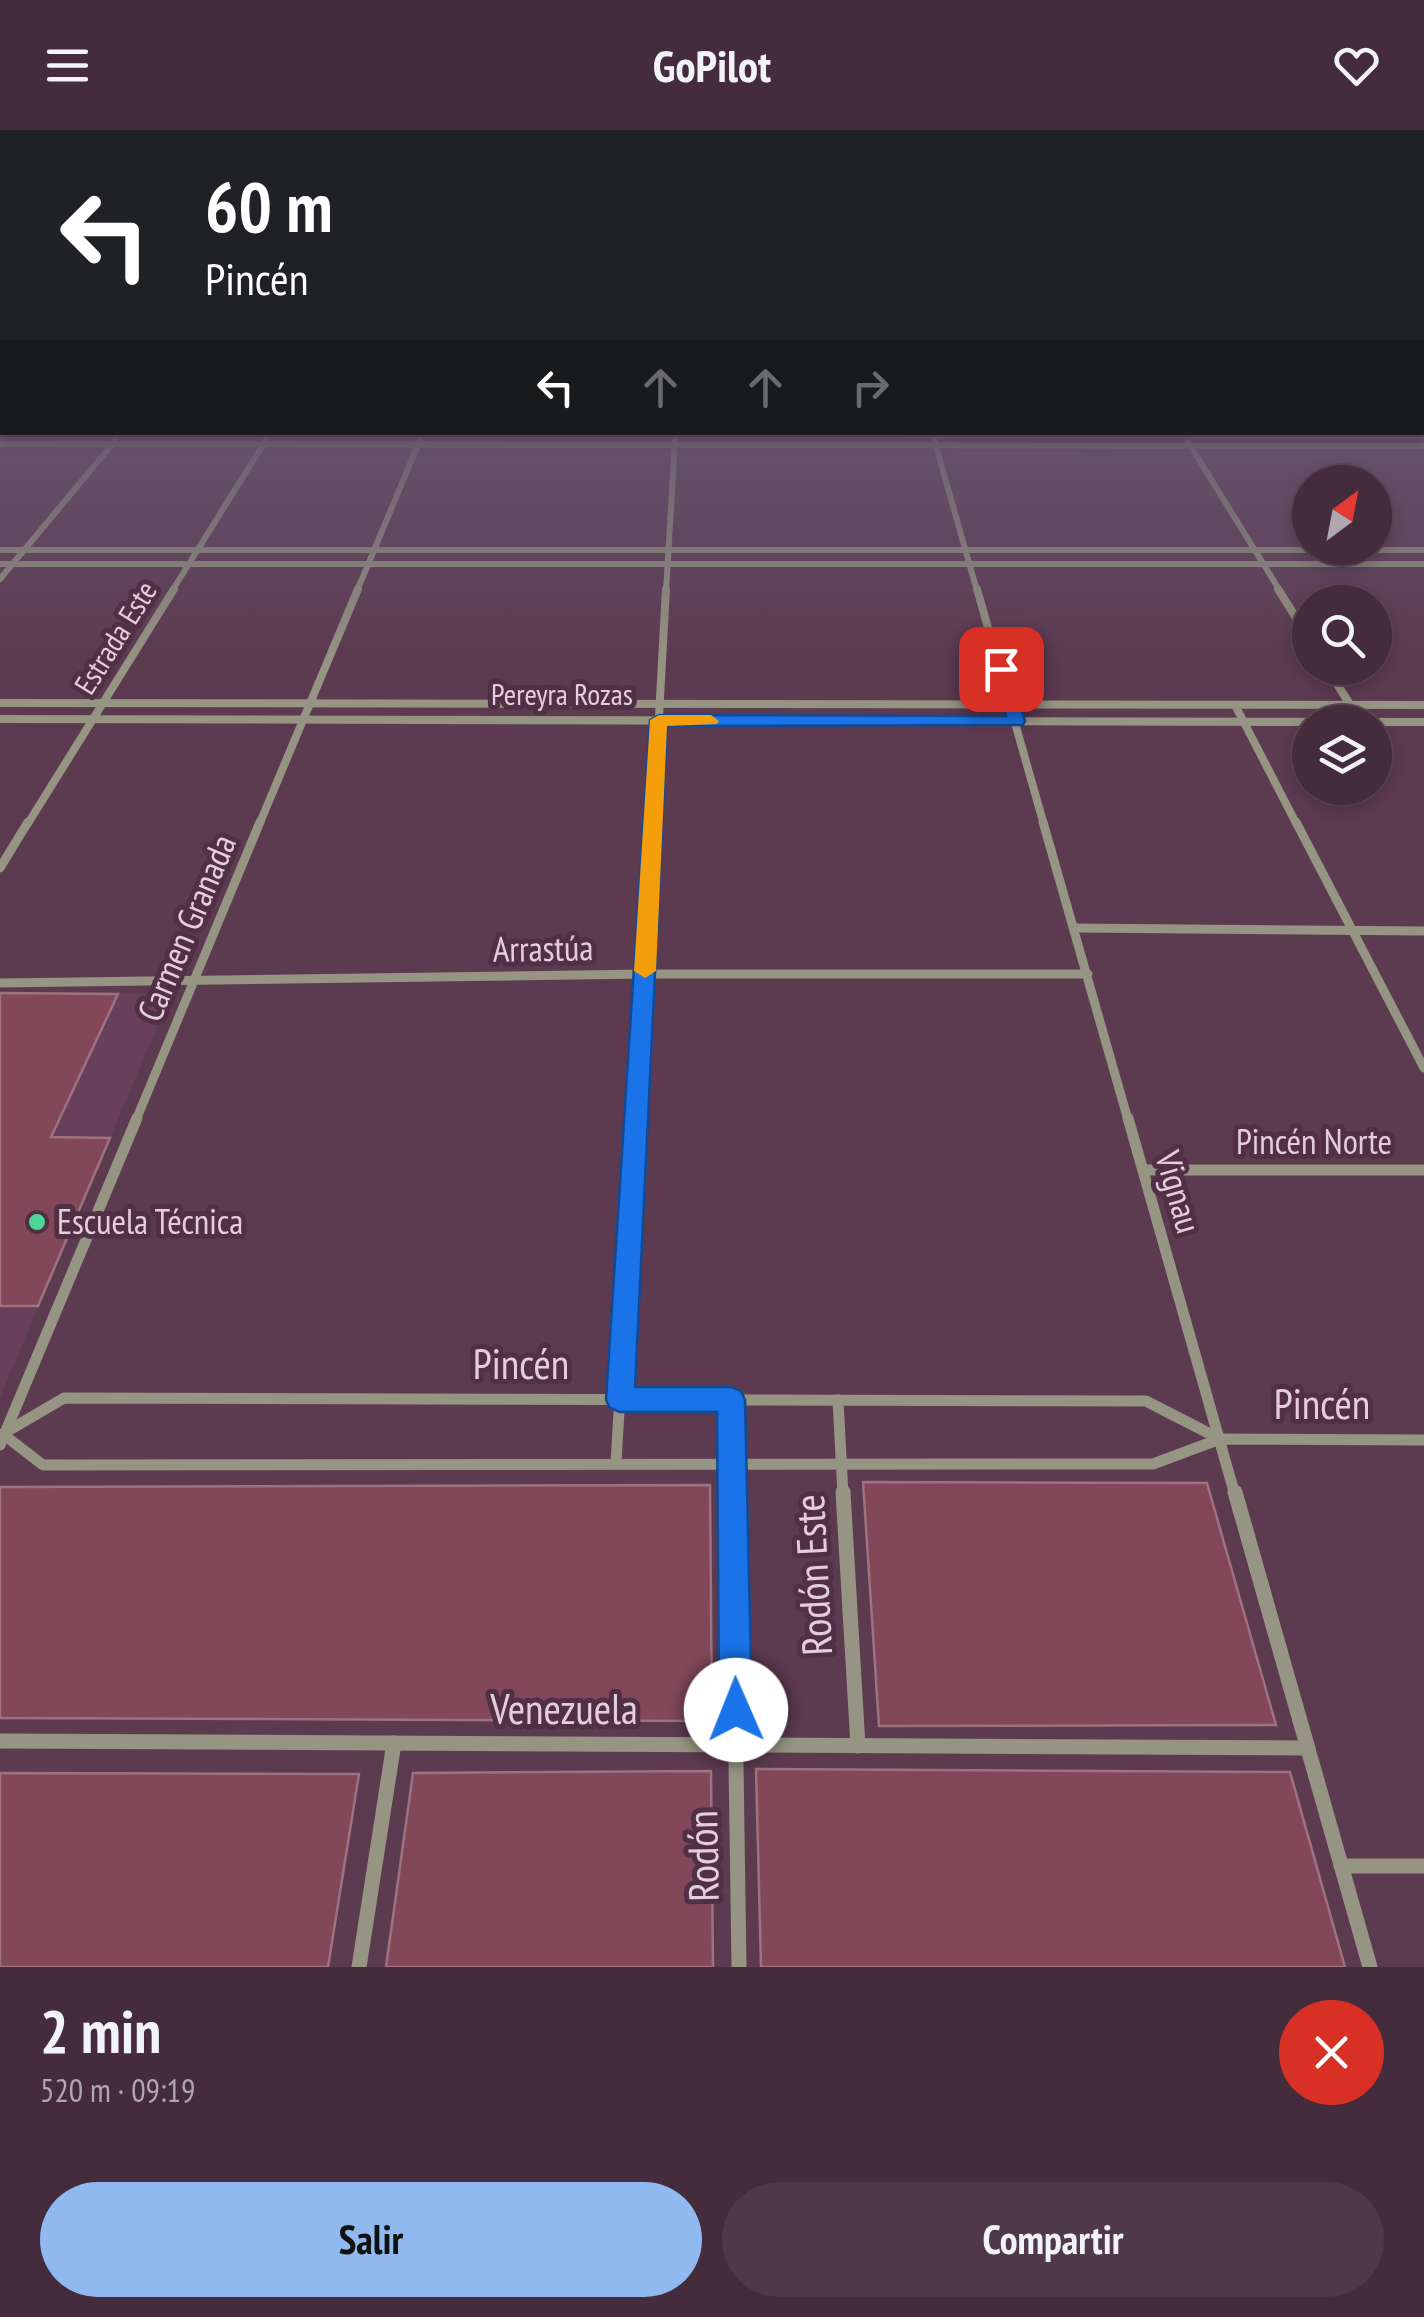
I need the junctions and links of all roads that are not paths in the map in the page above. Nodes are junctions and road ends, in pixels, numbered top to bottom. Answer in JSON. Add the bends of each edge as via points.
{"nodes":[{"id":1,"x":72,"y":492,"type":"edge"},
{"id":2,"x":235,"y":492,"type":"edge"},
{"id":3,"x":398,"y":492,"type":"edge"},
{"id":4,"x":672,"y":492,"type":"edge"},
{"id":5,"x":950,"y":492,"type":"edge"},
{"id":6,"x":1218,"y":492,"type":"edge"},
{"id":7,"x":0,"y":550,"type":"edge"},
{"id":8,"x":24,"y":550,"type":"junction"},
{"id":9,"x":198,"y":550,"type":"junction"},
{"id":10,"x":374,"y":550,"type":"junction"},
{"id":11,"x":669,"y":550,"type":"junction"},
{"id":12,"x":1254,"y":550,"type":"junction"},
{"id":13,"x":1424,"y":550,"type":"edge"},
{"id":14,"x":969,"y":556,"type":"junction"},
{"id":15,"x":668,"y":562,"type":"junction"},
{"id":16,"x":368,"y":563,"type":"junction"},
{"id":17,"x":0,"y":564,"type":"edge"},
{"id":18,"x":12,"y":564,"type":"junction"},
{"id":19,"x":190,"y":564,"type":"junction"},
{"id":20,"x":1263,"y":564,"type":"junction"},
{"id":21,"x":1424,"y":564,"type":"edge"},
{"id":22,"x":0,"y":579,"type":"edge"},
{"id":23,"x":1292,"y":611,"type":"edge"},
{"id":24,"x":1338,"y":685,"type":"edge"},
{"id":25,"x":0,"y":703,"type":"edge"},
{"id":26,"x":102,"y":703,"type":"junction"},
{"id":27,"x":310,"y":703,"type":"junction"},
{"id":28,"x":660,"y":704,"type":"junction"},
{"id":29,"x":1011,"y":704,"type":"junction"},
{"id":30,"x":1235,"y":705,"type":"junction"},
{"id":31,"x":1292,"y":705,"type":"edge"},
{"id":32,"x":1350,"y":705,"type":"edge"},
{"id":33,"x":1392,"y":705,"type":"edge"},
{"id":34,"x":1424,"y":705,"type":"edge"},
{"id":35,"x":0,"y":719,"type":"edge"},
{"id":36,"x":92,"y":719,"type":"junction"},
{"id":37,"x":303,"y":720,"type":"junction"},
{"id":38,"x":659,"y":720,"type":"junction"},
{"id":39,"x":1016,"y":721,"type":"junction"},
{"id":40,"x":1244,"y":722,"type":"junction"},
{"id":41,"x":1292,"y":722,"type":"edge"},
{"id":42,"x":1392,"y":722,"type":"edge"},
{"id":43,"x":1424,"y":722,"type":"edge"},
{"id":44,"x":0,"y":868,"type":"edge"},
{"id":45,"x":1075,"y":928,"type":"junction"},
{"id":46,"x":1352,"y":930,"type":"junction"},
{"id":47,"x":1424,"y":930,"type":"edge"},
{"id":48,"x":645,"y":974,"type":"junction"},
{"id":49,"x":1088,"y":974,"type":"junction"},
{"id":50,"x":0,"y":983,"type":"edge"},
{"id":51,"x":194,"y":983,"type":"junction"},
{"id":52,"x":1424,"y":1068,"type":"edge"},
{"id":53,"x":1143,"y":1170,"type":"junction"},
{"id":54,"x":1424,"y":1170,"type":"edge"},
{"id":55,"x":620,"y":1400,"type":"junction"},
{"id":56,"x":731,"y":1400,"type":"junction"},
{"id":57,"x":838,"y":1400,"type":"junction"},
{"id":58,"x":1,"y":1439,"type":"edge"},
{"id":59,"x":1220,"y":1439,"type":"junction"},
{"id":60,"x":1424,"y":1440,"type":"edge"},
{"id":61,"x":616,"y":1463,"type":"junction"},
{"id":62,"x":732,"y":1463,"type":"junction"},
{"id":63,"x":842,"y":1464,"type":"junction"},
{"id":64,"x":0,"y":1740,"type":"edge"},
{"id":65,"x":394,"y":1743,"type":"junction"},
{"id":66,"x":736,"y":1745,"type":"junction"},
{"id":67,"x":858,"y":1746,"type":"junction"},
{"id":68,"x":1308,"y":1748,"type":"junction"},
{"id":69,"x":1342,"y":1866,"type":"junction"},
{"id":70,"x":1424,"y":1866,"type":"edge"},
{"id":71,"x":359,"y":1967,"type":"edge"},
{"id":72,"x":739,"y":1967,"type":"edge"},
{"id":73,"x":1370,"y":1967,"type":"edge"}],
"edges":[{"from":1,"to":8,"type":"street"},
{"from":2,"to":9,"type":"street","name":"Estrada Este"},
{"from":3,"to":10,"type":"street","name":"Carmen Granada"},
{"from":4,"to":11,"type":"street"},
{"from":5,"to":14,"type":"street","name":"Vignau"},
{"from":6,"to":12,"type":"street"},
{"from":7,"to":8,"type":"street"},
{"from":8,"to":9,"type":"street"},
{"from":8,"to":18,"type":"street"},
{"from":9,"to":10,"type":"street"},
{"from":9,"to":19,"type":"street","name":"Estrada Este"},
{"from":10,"to":11,"type":"street"},
{"from":10,"to":16,"type":"street","name":"Carmen Granada"},
{"from":11,"to":14,"type":"street"},
{"from":11,"to":15,"type":"street"},
{"from":12,"to":13,"type":"street"},
{"from":12,"to":14,"type":"street"},
{"from":12,"to":20,"type":"street"},
{"from":14,"to":15,"type":"street"},
{"from":14,"to":20,"type":"street"},
{"from":14,"to":29,"type":"street","name":"Vignau"},
{"from":15,"to":16,"type":"street"},
{"from":15,"to":28,"type":"street"},
{"from":16,"to":19,"type":"street"},
{"from":16,"to":27,"type":"street","name":"Carmen Granada"},
{"from":17,"to":18,"type":"street"},
{"from":18,"to":19,"type":"street"},
{"from":18,"to":22,"type":"street"},
{"from":19,"to":26,"type":"street","name":"Estrada Este"},
{"from":20,"to":21,"type":"street"},
{"from":20,"to":23,"type":"street"},
{"from":24,"to":32,"type":"street"},
{"from":25,"to":26,"type":"street","name":"Pereyra Rozas"},
{"from":26,"to":27,"type":"street","name":"Pereyra Rozas"},
{"from":26,"to":36,"type":"street","name":"Estrada Este"},
{"from":27,"to":28,"type":"street","name":"Pereyra Rozas"},
{"from":27,"to":37,"type":"street","name":"Carmen Granada"},
{"from":28,"to":29,"type":"street","name":"Pereyra Rozas"},
{"from":28,"to":38,"type":"street"},
{"from":29,"to":30,"type":"street","name":"Pereyra Rozas"},
{"from":29,"to":39,"type":"street","name":"Vignau"},
{"from":30,"to":31,"type":"street","name":"Pereyra Rozas"},
{"from":30,"to":40,"type":"street"},
{"from":33,"to":34,"type":"street","name":"Pereyra Rozas"},
{"from":35,"to":36,"type":"street","name":"Pereyra Rozas"},
{"from":36,"to":37,"type":"street","name":"Pereyra Rozas"},
{"from":36,"to":44,"type":"street","name":"Estrada Este"},
{"from":37,"to":38,"type":"street","name":"Pereyra Rozas"},
{"from":37,"to":51,"type":"street","name":"Carmen Granada"},
{"from":38,"to":39,"type":"street","name":"Pereyra Rozas"},
{"from":38,"to":48,"type":"street"},
{"from":39,"to":40,"type":"street","name":"Pereyra Rozas"},
{"from":39,"to":45,"type":"street","name":"Vignau"},
{"from":40,"to":41,"type":"street","name":"Pereyra Rozas"},
{"from":40,"to":46,"type":"street"},
{"from":42,"to":43,"type":"street","name":"Pereyra Rozas"},
{"from":45,"to":46,"type":"street"},
{"from":45,"to":49,"type":"street","name":"Vignau"},
{"from":46,"to":47,"type":"street"},
{"from":46,"to":52,"type":"street"},
{"from":48,"to":49,"type":"street","name":"Arrastúa"},
{"from":48,"to":51,"type":"street","name":"Arrastúa"},
{"from":48,"to":55,"type":"street"},
{"from":49,"to":53,"type":"street","name":"Vignau"},
{"from":50,"to":51,"type":"street","name":"Arrastúa"},
{"from":51,"to":58,"type":"street","name":"Carmen Granada"},
{"from":53,"to":54,"type":"street","name":"Pincén Norte"},
{"from":53,"to":59,"type":"street","name":"Vignau"},
{"from":55,"to":56,"type":"street","name":"Pincén"},
{"from":55,"to":58,"type":"street","name":"Pincén","via":[[64,1398]]},
{"from":55,"to":61,"type":"street"},
{"from":56,"to":57,"type":"street","name":"Pincén"},
{"from":56,"to":62,"type":"street","name":"Rodón"},
{"from":57,"to":59,"type":"street","name":"Pincén","via":[[1146,1401]]},
{"from":57,"to":63,"type":"street","name":"Rodón Este"},
{"from":58,"to":61,"type":"street","name":"Pincén","via":[[44,1465]]},
{"from":59,"to":60,"type":"street","name":"Pincén"},
{"from":59,"to":63,"type":"street","name":"Pincén","via":[[1153,1464]]},
{"from":59,"to":68,"type":"street","name":"Vignau"},
{"from":61,"to":62,"type":"street","name":"Pincén"},
{"from":62,"to":63,"type":"street","name":"Pincén"},
{"from":62,"to":66,"type":"street","name":"Rodón"},
{"from":63,"to":67,"type":"street","name":"Rodón Este"},
{"from":64,"to":65,"type":"street","name":"Venezuela"},
{"from":65,"to":66,"type":"street","name":"Venezuela"},
{"from":65,"to":71,"type":"street"},
{"from":66,"to":67,"type":"street","name":"Venezuela"},
{"from":66,"to":72,"type":"street","name":"Rodón"},
{"from":67,"to":68,"type":"street","name":"Venezuela"},
{"from":68,"to":69,"type":"street","name":"Vignau"},
{"from":69,"to":70,"type":"street"},
{"from":69,"to":73,"type":"street","name":"Vignau"}]}
